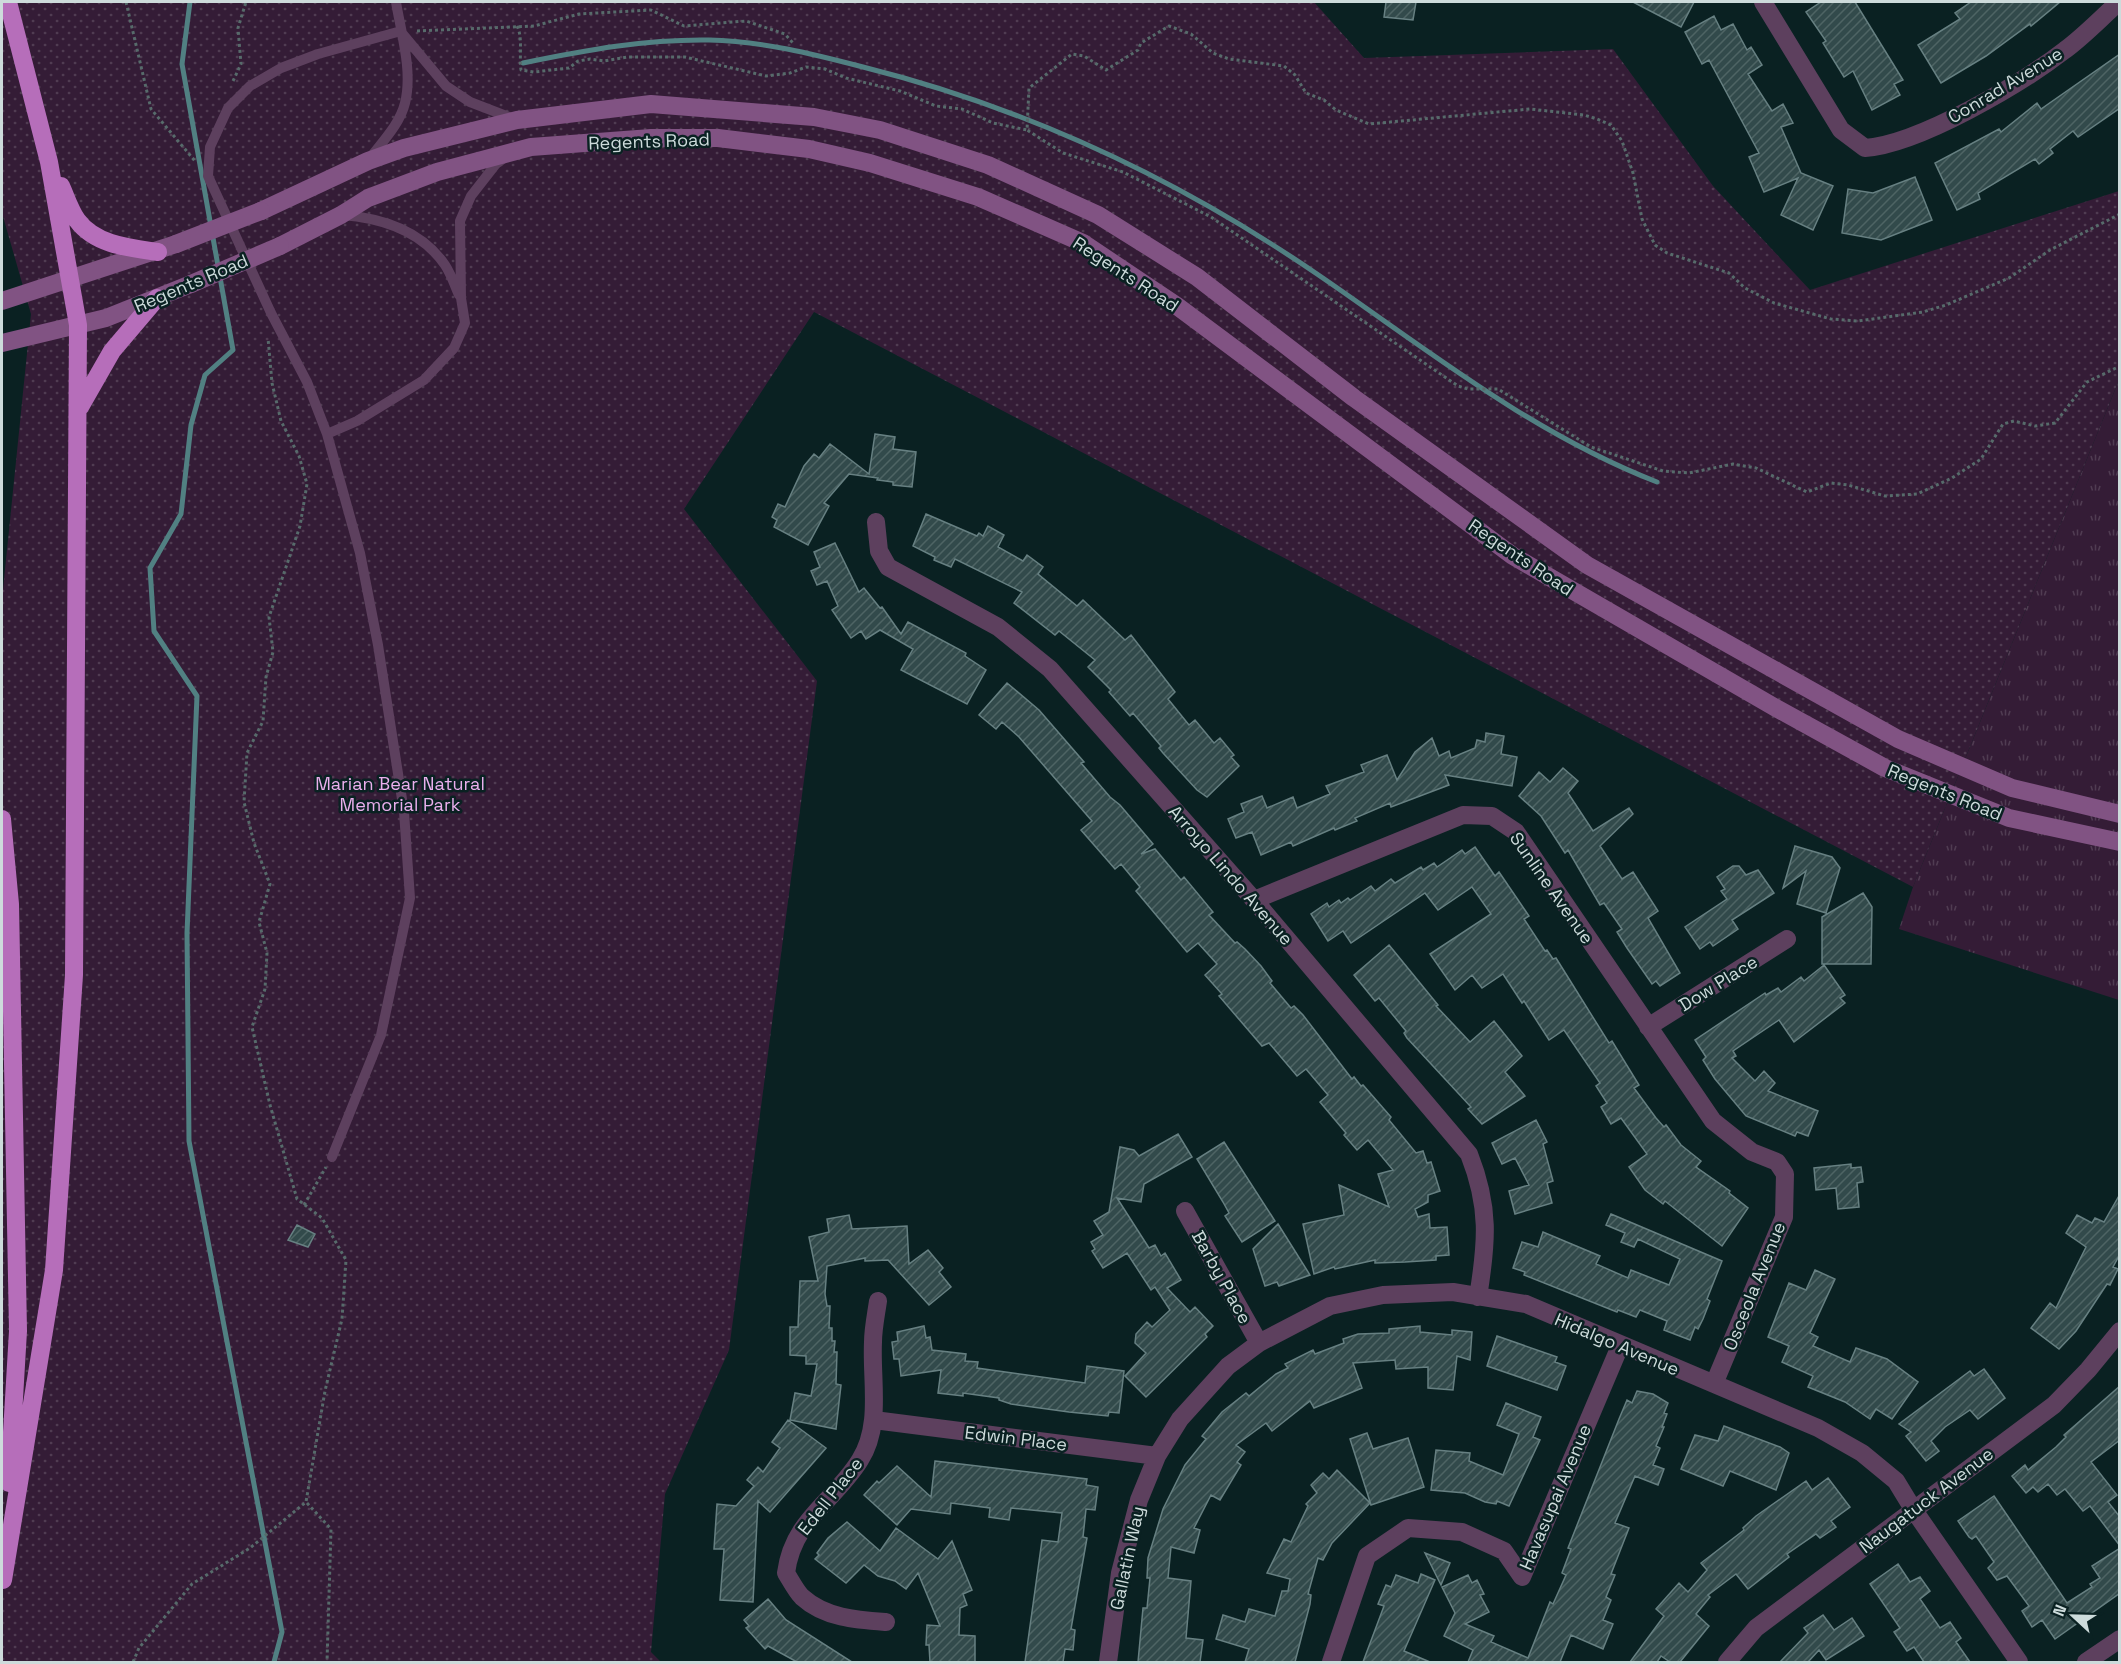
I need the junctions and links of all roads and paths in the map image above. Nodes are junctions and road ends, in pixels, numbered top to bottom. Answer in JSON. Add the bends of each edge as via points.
{"nodes":[{"id":1,"x":8,"y":2,"type":"edge"},
{"id":2,"x":126,"y":2,"type":"edge"},
{"id":3,"x":246,"y":2,"type":"edge"},
{"id":4,"x":396,"y":2,"type":"edge"},
{"id":5,"x":1763,"y":2,"type":"edge"},
{"id":6,"x":2119,"y":2,"type":"edge"},
{"id":7,"x":517,"y":26,"type":"junction"},
{"id":8,"x":401,"y":31,"type":"junction"},
{"id":9,"x":794,"y":43,"type":"dead end"},
{"id":10,"x":228,"y":108,"type":"junction"},
{"id":11,"x":518,"y":120,"type":"junction"},
{"id":12,"x":1027,"y":130,"type":"junction"},
{"id":13,"x":513,"y":151,"type":"junction"},
{"id":14,"x":188,"y":152,"type":"dead end"},
{"id":15,"x":368,"y":161,"type":"junction"},
{"id":16,"x":49,"y":162,"type":"junction"},
{"id":17,"x":2120,"y":214,"type":"edge"},
{"id":18,"x":341,"y":215,"type":"junction"},
{"id":19,"x":158,"y":252,"type":"junction"},
{"id":20,"x":72,"y":278,"type":"junction"},
{"id":21,"x":158,"y":298,"type":"junction"},
{"id":22,"x":460,"y":298,"type":"junction"},
{"id":23,"x":2,"y":301,"type":"edge"},
{"id":24,"x":271,"y":313,"type":"junction"},
{"id":25,"x":78,"y":325,"type":"junction"},
{"id":26,"x":2,"y":343,"type":"edge"},
{"id":27,"x":2120,"y":366,"type":"edge"},
{"id":28,"x":77,"y":412,"type":"junction"},
{"id":29,"x":327,"y":434,"type":"junction"},
{"id":30,"x":876,"y":522,"type":"dead end"},
{"id":31,"x":2120,"y":814,"type":"edge"},
{"id":32,"x":2,"y":819,"type":"edge"},
{"id":33,"x":2120,"y":843,"type":"edge"},
{"id":34,"x":1254,"y":900,"type":"junction"},
{"id":35,"x":1787,"y":939,"type":"dead end"},
{"id":36,"x":1648,"y":1027,"type":"junction"},
{"id":37,"x":332,"y":1157,"type":"joint"},
{"id":38,"x":304,"y":1205,"type":"junction"},
{"id":39,"x":1185,"y":1211,"type":"dead end"},
{"id":40,"x":1478,"y":1297,"type":"junction"},
{"id":41,"x":879,"y":1301,"type":"dead end"},
{"id":42,"x":2120,"y":1331,"type":"edge"},
{"id":43,"x":1259,"y":1343,"type":"junction"},
{"id":44,"x":1620,"y":1346,"type":"junction"},
{"id":45,"x":1714,"y":1384,"type":"junction"},
{"id":46,"x":874,"y":1420,"type":"junction"},
{"id":47,"x":1157,"y":1456,"type":"junction"},
{"id":48,"x":306,"y":1503,"type":"junction"},
{"id":49,"x":1913,"y":1509,"type":"junction"},
{"id":50,"x":2,"y":1584,"type":"edge"},
{"id":51,"x":886,"y":1622,"type":"dead end"},
{"id":52,"x":2120,"y":1639,"type":"edge"},
{"id":53,"x":133,"y":1662,"type":"edge"},
{"id":54,"x":327,"y":1662,"type":"edge"},
{"id":55,"x":1108,"y":1662,"type":"edge"},
{"id":56,"x":1331,"y":1662,"type":"edge"},
{"id":57,"x":1727,"y":1662,"type":"edge"},
{"id":58,"x":2019,"y":1662,"type":"edge"},
{"id":59,"x":2086,"y":1662,"type":"edge"}],
"edges":[{"from":1,"to":16,"type":"highway"},
{"from":2,"to":14,"type":"path","via":[[152,109]]},
{"from":3,"to":10,"type":"path","via":[[238,28],[241,64],[227,94]]},
{"from":4,"to":8,"type":"lane"},
{"from":5,"to":6,"type":"street","name":"Conrad Avenue","via":[[1841,130],[1865,148],[1933,127],[1983,103],[2064,51]]},
{"from":7,"to":8,"type":"path"},
{"from":7,"to":9,"type":"path","via":[[534,26],[579,14],[651,10],[684,26],[746,21],[785,34]]},
{"from":7,"to":12,"type":"path","via":[[521,34],[521,70],[570,68],[578,61],[628,57],[685,57],[766,76],[806,67],[825,69],[936,106],[962,109],[993,123]]},
{"from":8,"to":10,"type":"lane","via":[[282,68],[250,86]]},
{"from":8,"to":11,"type":"lane","via":[[446,86],[470,102]]},
{"from":8,"to":15,"type":"lane","via":[[408,77],[405,104]]},
{"from":10,"to":24,"type":"lane","via":[[210,147],[208,176]]},
{"from":11,"to":15,"type":"main road","name":"Regents Road","via":[[404,148]]},
{"from":11,"to":31,"type":"main road","name":"Regents Road","via":[[651,104],[716,107],[814,117],[880,129],[988,165],[1098,215],[1197,277],[1354,398],[1587,566],[1898,739],[2012,788]]},
{"from":12,"to":17,"type":"path","via":[[1029,88],[1072,54],[1084,56],[1106,70],[1169,26],[1191,34],[1214,53],[1229,59],[1284,66],[1306,93],[1369,124],[1530,109],[1584,115],[1611,125],[1622,141],[1642,219],[1656,245],[1667,253],[1729,273],[1745,288],[1774,303],[1808,315],[1840,320],[1923,312],[1946,305],[2009,278],[2050,250]]},
{"from":12,"to":27,"type":"path","via":[[1063,153],[1123,172],[1211,217],[1458,386],[1498,389],[1591,447],[1663,471],[1689,473],[1733,464],[1756,468],[1807,492],[1831,483],[1848,484],[1885,496],[1917,494],[1981,459],[2003,424],[2055,423],[2087,382]]},
{"from":13,"to":18,"type":"main road","name":"Regents Road","via":[[437,172],[368,198]]},
{"from":13,"to":22,"type":"lane","via":[[484,178],[460,221]]},
{"from":13,"to":33,"type":"main road","name":"Regents Road","via":[[651,138],[718,138],[810,149],[870,163],[978,197],[1083,243],[1177,306],[1513,556],[1776,708],[1885,768],[2009,818]]},
{"from":15,"to":19,"type":"main road","name":"Regents Road","bridge":true},
{"from":16,"to":19,"type":"highway","via":[[77,220],[88,230],[117,246]]},
{"from":16,"to":20,"type":"highway"},
{"from":18,"to":21,"type":"main road","name":"Regents Road","bridge":true,"via":[[280,246]]},
{"from":18,"to":22,"type":"lane","via":[[384,220],[404,229],[445,264]]},
{"from":19,"to":20,"type":"main road","name":"Regents Road"},
{"from":20,"to":23,"type":"main road","name":"Regents Road"},
{"from":20,"to":25,"type":"highway"},
{"from":21,"to":25,"type":"main road","name":"Regents Road"},
{"from":21,"to":28,"type":"highway","via":[[112,351]]},
{"from":22,"to":29,"type":"lane","via":[[465,323],[454,348],[424,380],[357,421]]},
{"from":24,"to":29,"type":"lane"},
{"from":24,"to":38,"type":"path","via":[[267,325],[272,383],[281,421],[299,456],[307,484],[300,526],[269,617],[273,652],[266,677],[263,721],[247,753],[244,802],[270,884],[259,922],[267,953],[266,988],[252,1027],[286,1163],[297,1199]]},
{"from":25,"to":26,"type":"main road","name":"Regents Road"},
{"from":25,"to":28,"type":"highway"},
{"from":28,"to":50,"type":"highway","via":[[71,1022],[54,1270]]},
{"from":29,"to":37,"type":"lane","via":[[360,553],[378,645],[404,812],[410,898],[381,1035]]},
{"from":30,"to":34,"type":"street","name":"Arroyo Lindo Avenue","via":[[879,551],[888,567],[998,627],[1050,669]]},
{"from":32,"to":50,"type":"highway","via":[[10,904],[18,1331]]},
{"from":34,"to":36,"type":"street","name":"Sunline Avenue","via":[[1463,815],[1492,816],[1516,832]]},
{"from":34,"to":40,"type":"street","name":"Arroyo Lindo Avenue","via":[[1469,1154],[1486,1214],[1486,1248]]},
{"from":35,"to":36,"type":"street","name":"Dow Place"},
{"from":36,"to":45,"type":"street","name":"Osceola Avenue","via":[[1713,1121],[1752,1152],[1777,1162],[1785,1174],[1784,1217]]},
{"from":37,"to":38,"type":"path"},
{"from":38,"to":48,"type":"path","via":[[322,1218],[346,1260],[342,1319]]},
{"from":39,"to":43,"type":"street","name":"Barby Place"},
{"from":40,"to":43,"type":"street","name":"Hidalgo Avenue","via":[[1454,1292],[1383,1295],[1330,1305]]},
{"from":40,"to":44,"type":"street","name":"Hidalgo Avenue","via":[[1526,1304]]},
{"from":41,"to":46,"type":"street","name":"Edell Place","via":[[873,1341]]},
{"from":42,"to":49,"type":"street","name":"Naugatuck Avenue","via":[[2054,1405]]},
{"from":43,"to":47,"type":"street","name":"Hidalgo Avenue","via":[[1228,1366],[1188,1410]]},
{"from":44,"to":45,"type":"street","name":"Hidalgo Avenue"},
{"from":44,"to":56,"type":"street","name":"Havasupai Avenue","via":[[1522,1577],[1504,1551],[1462,1532],[1408,1528],[1367,1557]]},
{"from":45,"to":49,"type":"street","name":"Hidalgo Avenue","via":[[1818,1428],[1862,1453],[1896,1481]]},
{"from":46,"to":47,"type":"street","name":"Edwin Place"},
{"from":46,"to":51,"type":"street","name":"Edell Place","via":[[861,1459],[800,1530],[788,1555],[786,1573],[802,1597],[824,1610],[848,1620]]},
{"from":47,"to":55,"type":"street","name":"Gallatin Way","via":[[1138,1500],[1120,1573]]},
{"from":48,"to":53,"type":"path","via":[[253,1545],[192,1584],[139,1648]]},
{"from":48,"to":54,"type":"path","via":[[331,1529]]},
{"from":49,"to":57,"type":"street","name":"Naugatuck Avenue","via":[[1756,1628]]},
{"from":49,"to":58,"type":"street","name":"Hidalgo Avenue"},
{"from":52,"to":59,"type":"street"}]}
